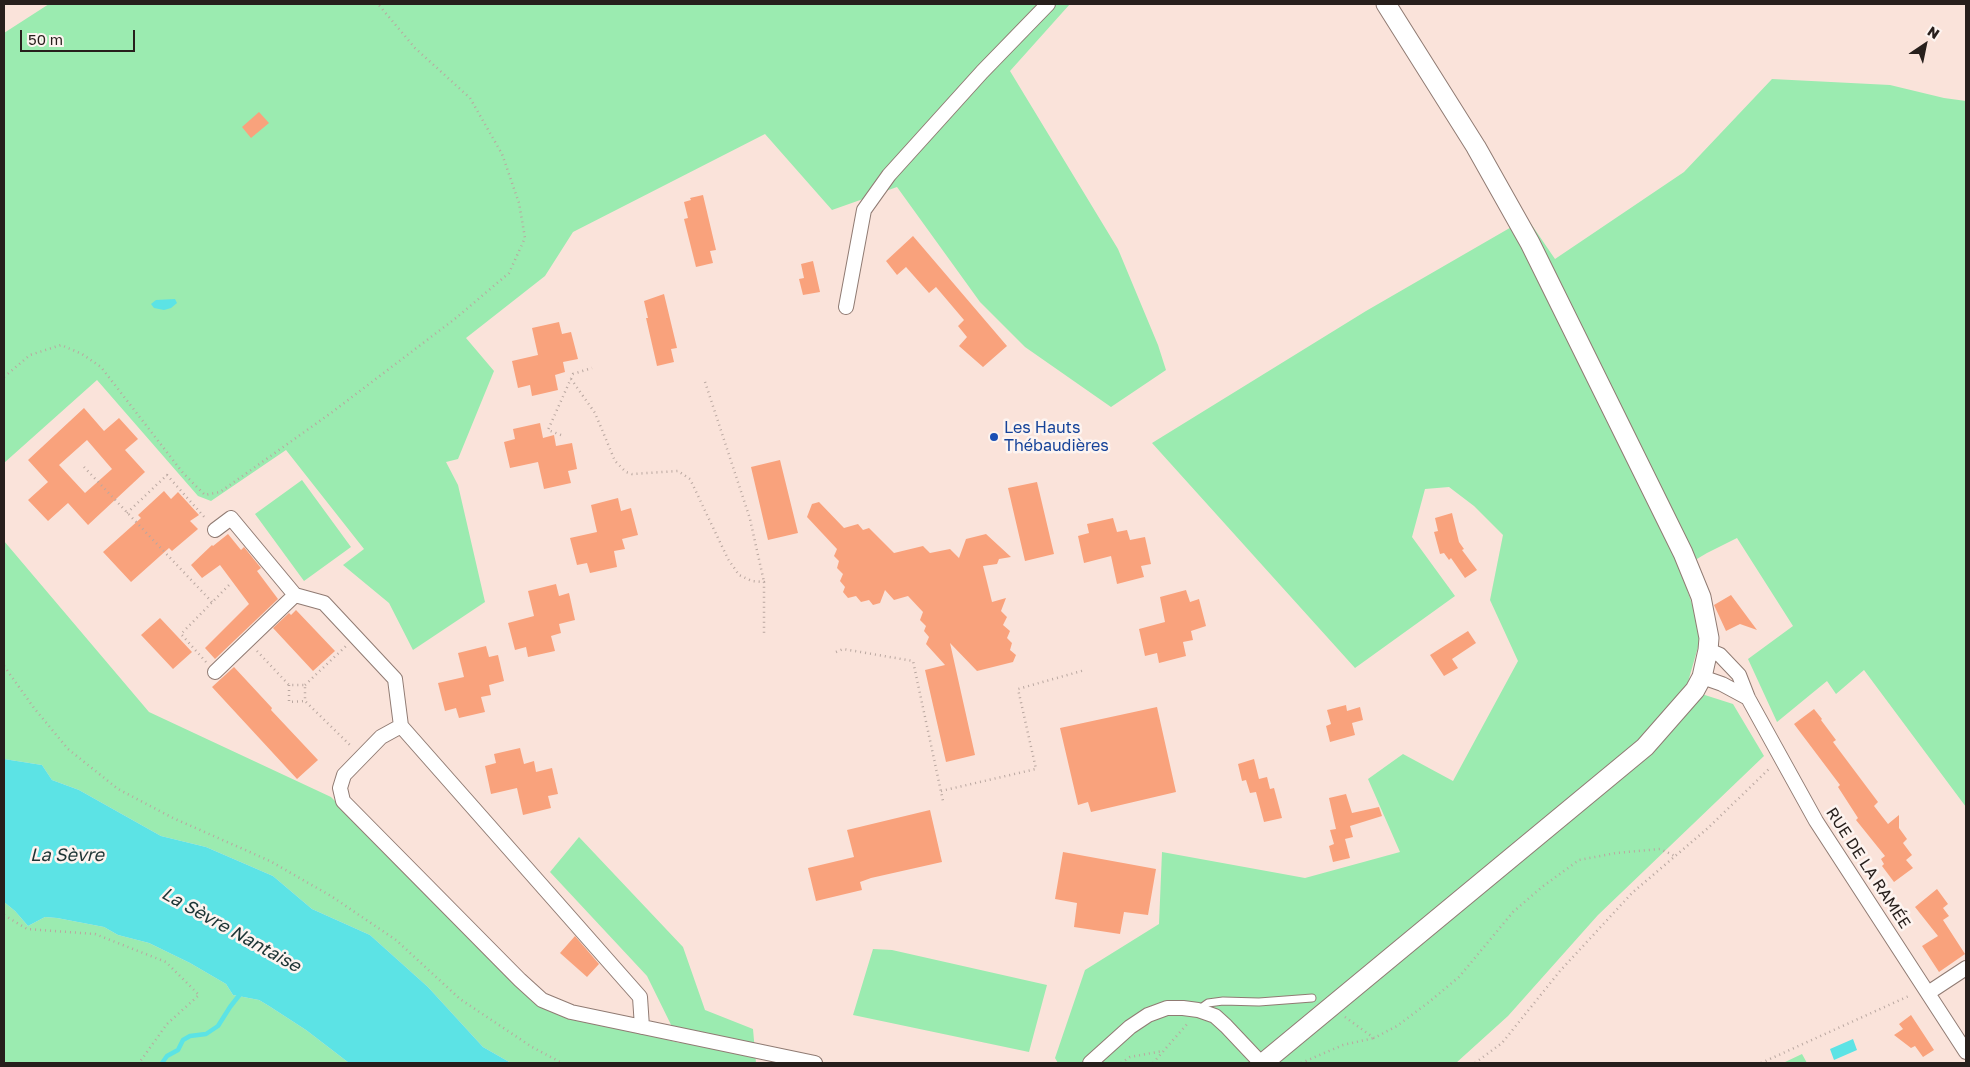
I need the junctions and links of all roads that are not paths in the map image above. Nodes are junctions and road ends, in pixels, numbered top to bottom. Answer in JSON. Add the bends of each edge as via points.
{"nodes":[{"id":1,"x":1048,"y":4,"type":"edge"},
{"id":2,"x":1386,"y":4,"type":"edge"},
{"id":3,"x":846,"y":307,"type":"dead end"},
{"id":4,"x":215,"y":530,"type":"road end"},
{"id":5,"x":295,"y":595,"type":"junction"},
{"id":6,"x":1708,"y":650,"type":"junction"},
{"id":7,"x":215,"y":672,"type":"road end"},
{"id":8,"x":1702,"y":677,"type":"junction"},
{"id":9,"x":1748,"y":698,"type":"junction"},
{"id":10,"x":401,"y":726,"type":"junction"},
{"id":11,"x":1966,"y":968,"type":"edge"},
{"id":12,"x":1928,"y":993,"type":"junction"},
{"id":13,"x":1312,"y":998,"type":"dead end"},
{"id":14,"x":1198,"y":1010,"type":"junction"},
{"id":15,"x":642,"y":1027,"type":"junction"},
{"id":16,"x":1966,"y":1052,"type":"edge"},
{"id":17,"x":815,"y":1063,"type":"edge"},
{"id":18,"x":1090,"y":1063,"type":"edge"},
{"id":19,"x":1262,"y":1063,"type":"edge"}],
"edges":[{"from":1,"to":3,"type":"street","via":[[888,175],[864,210]]},
{"from":2,"to":6,"type":"main road","via":[[1476,147],[1530,243],[1683,553],[1702,597]]},
{"from":4,"to":5,"type":"street","via":[[231,518]]},
{"from":5,"to":7,"type":"street"},
{"from":5,"to":10,"type":"street","via":[[324,604],[395,679]]},
{"from":6,"to":8,"type":"main road"},
{"from":6,"to":9,"type":"street","name":"RUE DE LA RAMÉE","via":[[1720,655],[1740,675]]},
{"from":8,"to":9,"type":"street"},
{"from":8,"to":19,"type":"main road","via":[[1646,747]]},
{"from":9,"to":12,"type":"street","name":"RUE DE LA RAMÉE","via":[[1816,821]]},
{"from":10,"to":15,"type":"street","via":[[640,998]]},
{"from":10,"to":15,"type":"street","via":[[381,737],[344,774],[340,788],[343,801],[542,1000],[571,1012]]},
{"from":11,"to":12,"type":"street"},
{"from":12,"to":16,"type":"street","name":"RUE DE LA RAMÉE"},
{"from":13,"to":14,"type":"lane","via":[[1223,1001]]},
{"from":14,"to":18,"type":"street","via":[[1167,1008],[1148,1015]]},
{"from":14,"to":19,"type":"street","via":[[1214,1016]]},
{"from":15,"to":17,"type":"street"}]}
